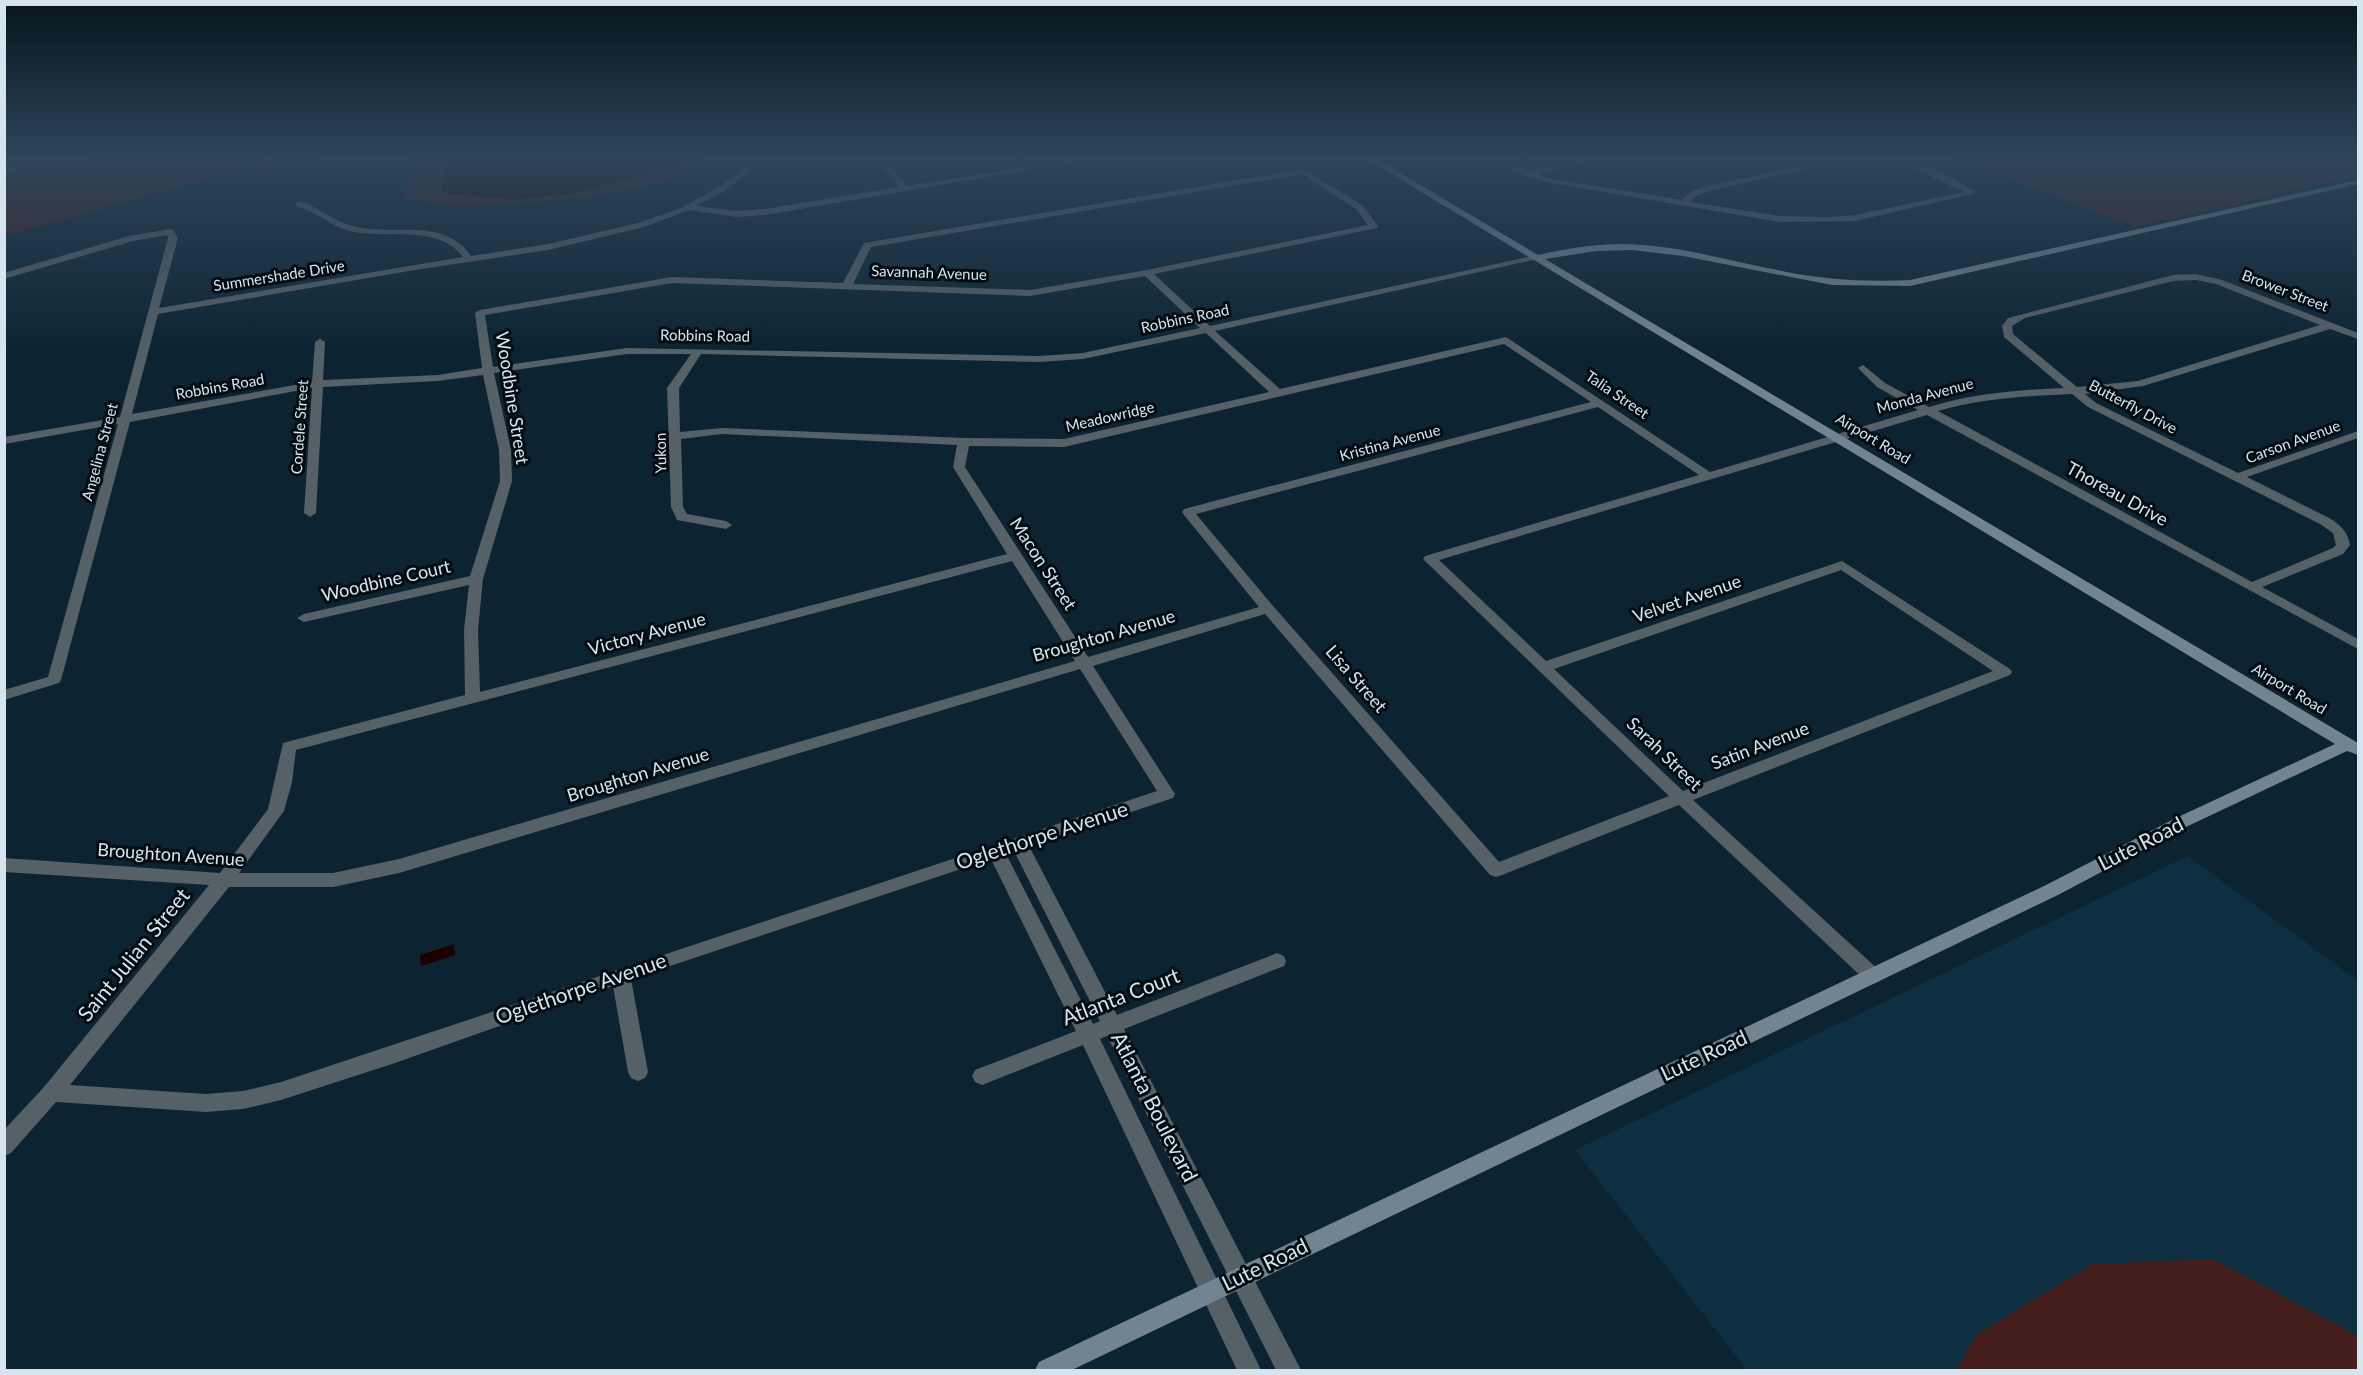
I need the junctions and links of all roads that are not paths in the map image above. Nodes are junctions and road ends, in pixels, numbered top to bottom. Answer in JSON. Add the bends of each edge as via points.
{"nodes":[{"id":1,"x":331,"y":222,"type":"edge"},
{"id":2,"x":645,"y":222,"type":"edge"},
{"id":3,"x":1002,"y":222,"type":"edge"},
{"id":4,"x":1371,"y":222,"type":"edge"},
{"id":5,"x":1477,"y":222,"type":"edge"},
{"id":6,"x":2180,"y":222,"type":"edge"},
{"id":7,"x":468,"y":258,"type":"junction"},
{"id":8,"x":1537,"y":258,"type":"junction"},
{"id":9,"x":1147,"y":273,"type":"junction"},
{"id":10,"x":4,"y":276,"type":"edge"},
{"id":11,"x":2200,"y":278,"type":"joint"},
{"id":12,"x":847,"y":285,"type":"junction"},
{"id":13,"x":154,"y":312,"type":"junction"},
{"id":14,"x":480,"y":313,"type":"joint"},
{"id":15,"x":2331,"y":325,"type":"junction"},
{"id":16,"x":1206,"y":330,"type":"junction"},
{"id":17,"x":2358,"y":336,"type":"edge"},
{"id":18,"x":1506,"y":340,"type":"joint"},
{"id":19,"x":320,"y":342,"type":"dead end"},
{"id":20,"x":698,"y":351,"type":"junction"},
{"id":21,"x":1863,"y":368,"type":"dead end"},
{"id":22,"x":488,"y":372,"type":"junction"},
{"id":23,"x":318,"y":384,"type":"junction"},
{"id":24,"x":2072,"y":390,"type":"junction"},
{"id":25,"x":1278,"y":394,"type":"junction"},
{"id":26,"x":1600,"y":403,"type":"junction"},
{"id":27,"x":1928,"y":411,"type":"junction"},
{"id":28,"x":124,"y":420,"type":"junction"},
{"id":29,"x":2358,"y":434,"type":"edge"},
{"id":30,"x":676,"y":436,"type":"junction"},
{"id":31,"x":1838,"y":438,"type":"junction"},
{"id":32,"x":4,"y":441,"type":"edge"},
{"id":33,"x":963,"y":442,"type":"junction"},
{"id":34,"x":1709,"y":476,"type":"junction"},
{"id":35,"x":2238,"y":477,"type":"junction"},
{"id":36,"x":1188,"y":512,"type":"joint"},
{"id":37,"x":310,"y":513,"type":"dead end"},
{"id":38,"x":726,"y":525,"type":"dead end"},
{"id":39,"x":1014,"y":556,"type":"junction"},
{"id":40,"x":1430,"y":559,"type":"joint"},
{"id":41,"x":476,"y":579,"type":"junction"},
{"id":42,"x":2251,"y":587,"type":"junction"},
{"id":43,"x":1269,"y":609,"type":"junction"},
{"id":44,"x":304,"y":618,"type":"dead end"},
{"id":45,"x":2358,"y":645,"type":"edge"},
{"id":46,"x":1084,"y":662,"type":"junction"},
{"id":47,"x":1545,"y":667,"type":"junction"},
{"id":48,"x":2005,"y":672,"type":"joint"},
{"id":49,"x":4,"y":694,"type":"edge"},
{"id":50,"x":473,"y":700,"type":"junction"},
{"id":51,"x":2355,"y":744,"type":"edge"},
{"id":52,"x":289,"y":747,"type":"joint"},
{"id":53,"x":1167,"y":794,"type":"joint"},
{"id":54,"x":1681,"y":798,"type":"junction"},
{"id":55,"x":1019,"y":844,"type":"junction"},
{"id":56,"x":996,"y":851,"type":"junction"},
{"id":57,"x":4,"y":865,"type":"edge"},
{"id":58,"x":1496,"y":870,"type":"joint"},
{"id":59,"x":224,"y":880,"type":"junction"},
{"id":60,"x":1277,"y":961,"type":"dead end"},
{"id":61,"x":621,"y":975,"type":"junction"},
{"id":62,"x":1873,"y":976,"type":"junction"},
{"id":63,"x":1112,"y":1026,"type":"junction"},
{"id":64,"x":1088,"y":1035,"type":"junction"},
{"id":65,"x":638,"y":1072,"type":"dead end"},
{"id":66,"x":982,"y":1076,"type":"dead end"},
{"id":67,"x":51,"y":1093,"type":"junction"},
{"id":68,"x":4,"y":1146,"type":"edge"},
{"id":69,"x":1240,"y":1277,"type":"junction"},
{"id":70,"x":1210,"y":1292,"type":"junction"},
{"id":71,"x":1047,"y":1371,"type":"edge"},
{"id":72,"x":1249,"y":1371,"type":"edge"},
{"id":73,"x":1288,"y":1371,"type":"edge"}],
"edges":[{"from":1,"to":7,"type":"street","via":[[352,229],[452,241]]},
{"from":2,"to":7,"type":"street","name":"Summershade Drive","via":[[611,233]]},
{"from":3,"to":12,"type":"street","name":"Savannah Avenue","via":[[867,245]]},
{"from":4,"to":9,"type":"street","name":"Savannah Avenue","via":[[1374,226]]},
{"from":5,"to":8,"type":"street","name":"Airport Road"},
{"from":6,"to":8,"type":"street","name":"Robbins Road","via":[[1910,283],[1830,282],[1661,249],[1601,247]]},
{"from":7,"to":13,"type":"street","name":"Summershade Drive"},
{"from":8,"to":16,"type":"street","name":"Robbins Road"},
{"from":8,"to":31,"type":"street","name":"Airport Road"},
{"from":9,"to":12,"type":"street","name":"Savannah Avenue","via":[[1030,292]]},
{"from":9,"to":16,"type":"street"},
{"from":10,"to":13,"type":"street","name":"Angelina Street","via":[[132,238],[170,232],[173,238]]},
{"from":11,"to":15,"type":"street","name":"Brower Street"},
{"from":11,"to":24,"type":"street","name":"Butterfly Drive","via":[[2173,278],[2011,321],[2007,328],[2010,338]]},
{"from":12,"to":14,"type":"street","name":"Savannah Avenue","via":[[672,280]]},
{"from":13,"to":28,"type":"street","name":"Angelina Street"},
{"from":14,"to":22,"type":"street","name":"Woodbine Street"},
{"from":15,"to":17,"type":"street","name":"Brower Street"},
{"from":15,"to":24,"type":"street","name":"Monda Avenue","via":[[2145,382]]},
{"from":16,"to":20,"type":"street","name":"Robbins Road","via":[[1083,356],[1039,360]]},
{"from":16,"to":25,"type":"street"},
{"from":18,"to":25,"type":"street","name":"Meadowridge"},
{"from":18,"to":26,"type":"street","name":"Talia Street"},
{"from":19,"to":23,"type":"street","name":"Cordele Street"},
{"from":20,"to":22,"type":"street","name":"Robbins Road","via":[[604,353]]},
{"from":20,"to":30,"type":"street","name":"Yukon","via":[[673,388]]},
{"from":21,"to":27,"type":"street","name":"Thoreau Drive","via":[[1881,385]]},
{"from":22,"to":23,"type":"street","name":"Robbins Road"},
{"from":22,"to":41,"type":"street","name":"Woodbine Street","via":[[505,450],[506,481]]},
{"from":23,"to":28,"type":"street","name":"Robbins Road"},
{"from":23,"to":37,"type":"street","name":"Cordele Street"},
{"from":24,"to":27,"type":"street","name":"Monda Avenue","via":[[1998,394]]},
{"from":24,"to":35,"type":"street","name":"Butterfly Drive","via":[[2111,415]]},
{"from":25,"to":33,"type":"street","name":"Meadowridge","via":[[1064,443]]},
{"from":26,"to":34,"type":"street","name":"Talia Street"},
{"from":26,"to":36,"type":"street","name":"Kristina Avenue"},
{"from":27,"to":31,"type":"street","name":"Monda Avenue"},
{"from":27,"to":42,"type":"street","name":"Thoreau Drive"},
{"from":28,"to":32,"type":"street","name":"Robbins Road"},
{"from":28,"to":49,"type":"street","name":"Angelina Street","via":[[54,680]]},
{"from":29,"to":35,"type":"street","name":"Carson Avenue"},
{"from":30,"to":33,"type":"street","name":"Meadowridge","via":[[722,431]]},
{"from":30,"to":38,"type":"street","name":"Yukon","via":[[677,507],[682,517]]},
{"from":31,"to":34,"type":"street","name":"Monda Avenue"},
{"from":31,"to":51,"type":"street","name":"Airport Road"},
{"from":33,"to":39,"type":"street","name":"Macon Street","via":[[959,467]]},
{"from":34,"to":40,"type":"street","name":"Monda Avenue"},
{"from":35,"to":42,"type":"street","name":"Butterfly Drive","via":[[2323,520],[2343,540],[2335,553]]},
{"from":36,"to":43,"type":"street","name":"Lisa Street"},
{"from":39,"to":46,"type":"street","name":"Macon Street"},
{"from":39,"to":50,"type":"street","name":"Victory Avenue"},
{"from":40,"to":47,"type":"street","name":"Sarah Street"},
{"from":41,"to":44,"type":"street","name":"Woodbine Court"},
{"from":41,"to":50,"type":"street","name":"Woodbine Street","via":[[471,630]]},
{"from":42,"to":45,"type":"street","name":"Thoreau Drive"},
{"from":43,"to":46,"type":"street","name":"Broughton Avenue"},
{"from":43,"to":58,"type":"street","name":"Lisa Street"},
{"from":46,"to":53,"type":"street","name":"Macon Street"},
{"from":46,"to":59,"type":"street","name":"Broughton Avenue","via":[[399,866],[333,880]]},
{"from":47,"to":48,"type":"street","name":"Velvet Avenue","via":[[1842,565]]},
{"from":47,"to":54,"type":"street","name":"Sarah Street"},
{"from":48,"to":54,"type":"street","name":"Satin Avenue"},
{"from":50,"to":52,"type":"street","name":"Victory Avenue"},
{"from":51,"to":62,"type":"street","name":"Lute Road","via":[[2182,822]]},
{"from":52,"to":59,"type":"street","name":"Saint Julian Street","via":[[276,811]]},
{"from":53,"to":55,"type":"street","name":"Oglethorpe Avenue"},
{"from":54,"to":58,"type":"street","name":"Satin Avenue"},
{"from":54,"to":62,"type":"street","name":"Sarah Street"},
{"from":55,"to":56,"type":"street","name":"Oglethorpe Avenue"},
{"from":55,"to":63,"type":"street","name":"Atlanta Boulevard"},
{"from":56,"to":61,"type":"street","name":"Oglethorpe Avenue"},
{"from":56,"to":64,"type":"street","name":"Atlanta Boulevard"},
{"from":57,"to":59,"type":"street","name":"Broughton Avenue"},
{"from":59,"to":67,"type":"street","name":"Saint Julian Street"},
{"from":60,"to":63,"type":"street","name":"Atlanta Court"},
{"from":61,"to":65,"type":"street"},
{"from":61,"to":67,"type":"street","name":"Oglethorpe Avenue","via":[[392,1055],[243,1100],[185,1103]]},
{"from":62,"to":69,"type":"street","name":"Lute Road"},
{"from":63,"to":64,"type":"street","name":"Atlanta Court"},
{"from":63,"to":69,"type":"street","name":"Atlanta Boulevard"},
{"from":64,"to":66,"type":"street","name":"Atlanta Court"},
{"from":64,"to":70,"type":"street","name":"Atlanta Boulevard"},
{"from":67,"to":68,"type":"street"},
{"from":69,"to":70,"type":"street","name":"Lute Road"},
{"from":69,"to":73,"type":"street","name":"Atlanta Boulevard"},
{"from":70,"to":71,"type":"street","name":"Lute Road"},
{"from":70,"to":72,"type":"street","name":"Atlanta Boulevard"}]}
